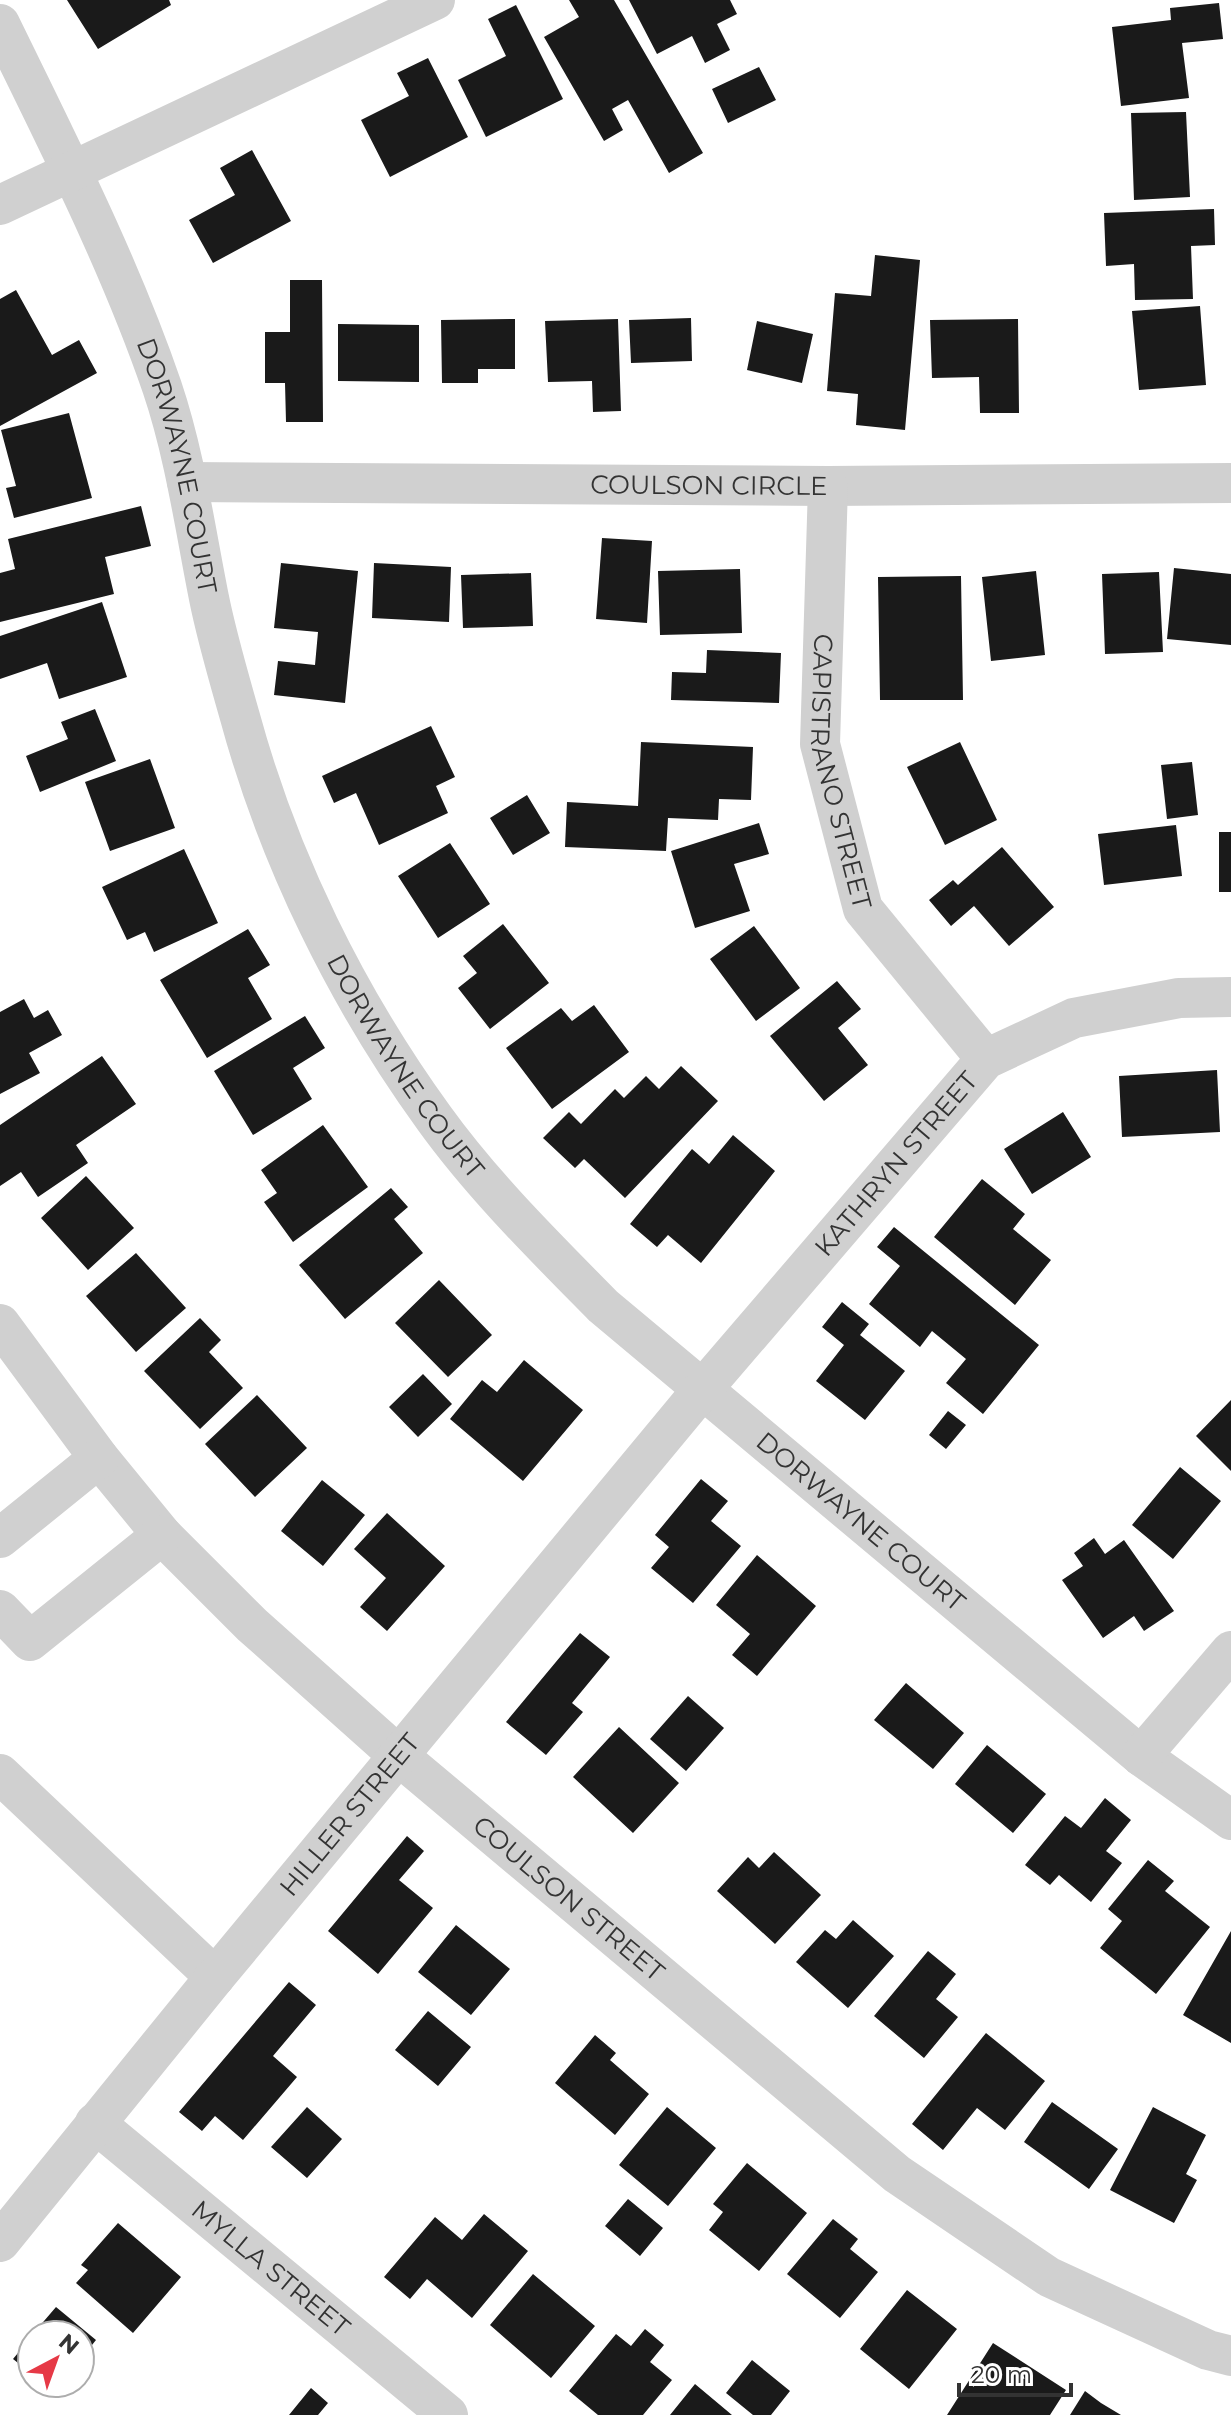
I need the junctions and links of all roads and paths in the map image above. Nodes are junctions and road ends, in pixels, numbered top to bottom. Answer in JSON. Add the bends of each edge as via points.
{"nodes":[{"id":1,"x":435,"y":0,"type":"edge"},
{"id":2,"x":0,"y":24,"type":"edge"},
{"id":3,"x":73,"y":172,"type":"junction"},
{"id":4,"x":0,"y":205,"type":"edge"},
{"id":5,"x":187,"y":482,"type":"junction"},
{"id":6,"x":1231,"y":483,"type":"edge"},
{"id":7,"x":828,"y":486,"type":"junction"},
{"id":8,"x":1231,"y":997,"type":"edge"},
{"id":9,"x":986,"y":1059,"type":"junction"},
{"id":10,"x":5,"y":1343,"type":"edge"},
{"id":11,"x":701,"y":1391,"type":"junction"},
{"id":12,"x":99,"y":1458,"type":"junction"},
{"id":13,"x":162,"y":1535,"type":"junction"},
{"id":14,"x":0,"y":1538,"type":"edge"},
{"id":15,"x":0,"y":1610,"type":"edge"},
{"id":16,"x":1231,"y":1651,"type":"edge"},
{"id":17,"x":1141,"y":1756,"type":"junction"},
{"id":18,"x":400,"y":1757,"type":"junction"},
{"id":19,"x":0,"y":1774,"type":"edge"},
{"id":20,"x":1231,"y":1820,"type":"edge"},
{"id":21,"x":215,"y":1977,"type":"junction"},
{"id":22,"x":95,"y":2123,"type":"junction"},
{"id":23,"x":0,"y":2242,"type":"edge"},
{"id":24,"x":1231,"y":2356,"type":"edge"},
{"id":25,"x":448,"y":2415,"type":"edge"}],
"edges":[{"from":1,"to":3,"type":"street"},
{"from":2,"to":3,"type":"street","name":"DORWAYNE COURT"},
{"from":3,"to":4,"type":"street"},
{"from":3,"to":5,"type":"street","name":"DORWAYNE COURT","via":[[163,390]]},
{"from":5,"to":7,"type":"street","name":"COULSON CIRCLE"},
{"from":5,"to":11,"type":"street","name":"DORWAYNE COURT","via":[[210,604],[268,802],[322,933],[371,1023],[435,1120],[523,1226],[603,1306]]},
{"from":6,"to":7,"type":"street","name":"COULSON CIRCLE"},
{"from":7,"to":9,"type":"street","name":"CAPISTRANO STREET","via":[[820,744],[863,909]]},
{"from":8,"to":9,"type":"street","name":"KATHRYN STREET","via":[[1179,998],[1074,1018]]},
{"from":9,"to":11,"type":"street","name":"KATHRYN STREET"},
{"from":10,"to":12,"type":"street","name":"COULSON STREET"},
{"from":11,"to":17,"type":"street","name":"DORWAYNE COURT"},
{"from":11,"to":18,"type":"street","name":"HILLER STREET"},
{"from":12,"to":13,"type":"street","name":"COULSON STREET"},
{"from":12,"to":14,"type":"street"},
{"from":13,"to":15,"type":"street","via":[[30,1641]]},
{"from":13,"to":18,"type":"street","name":"COULSON STREET","via":[[252,1625]]},
{"from":16,"to":17,"type":"street"},
{"from":17,"to":20,"type":"street","name":"DORWAYNE COURT"},
{"from":18,"to":21,"type":"street","name":"HILLER STREET"},
{"from":18,"to":24,"type":"street","name":"COULSON STREET","via":[[897,2174],[1049,2277]]},
{"from":19,"to":21,"type":"street"},
{"from":21,"to":22,"type":"street","name":"HILLER STREET"},
{"from":22,"to":23,"type":"street","name":"HILLER STREET"},
{"from":22,"to":25,"type":"street","name":"MYLLA STREET"}]}
